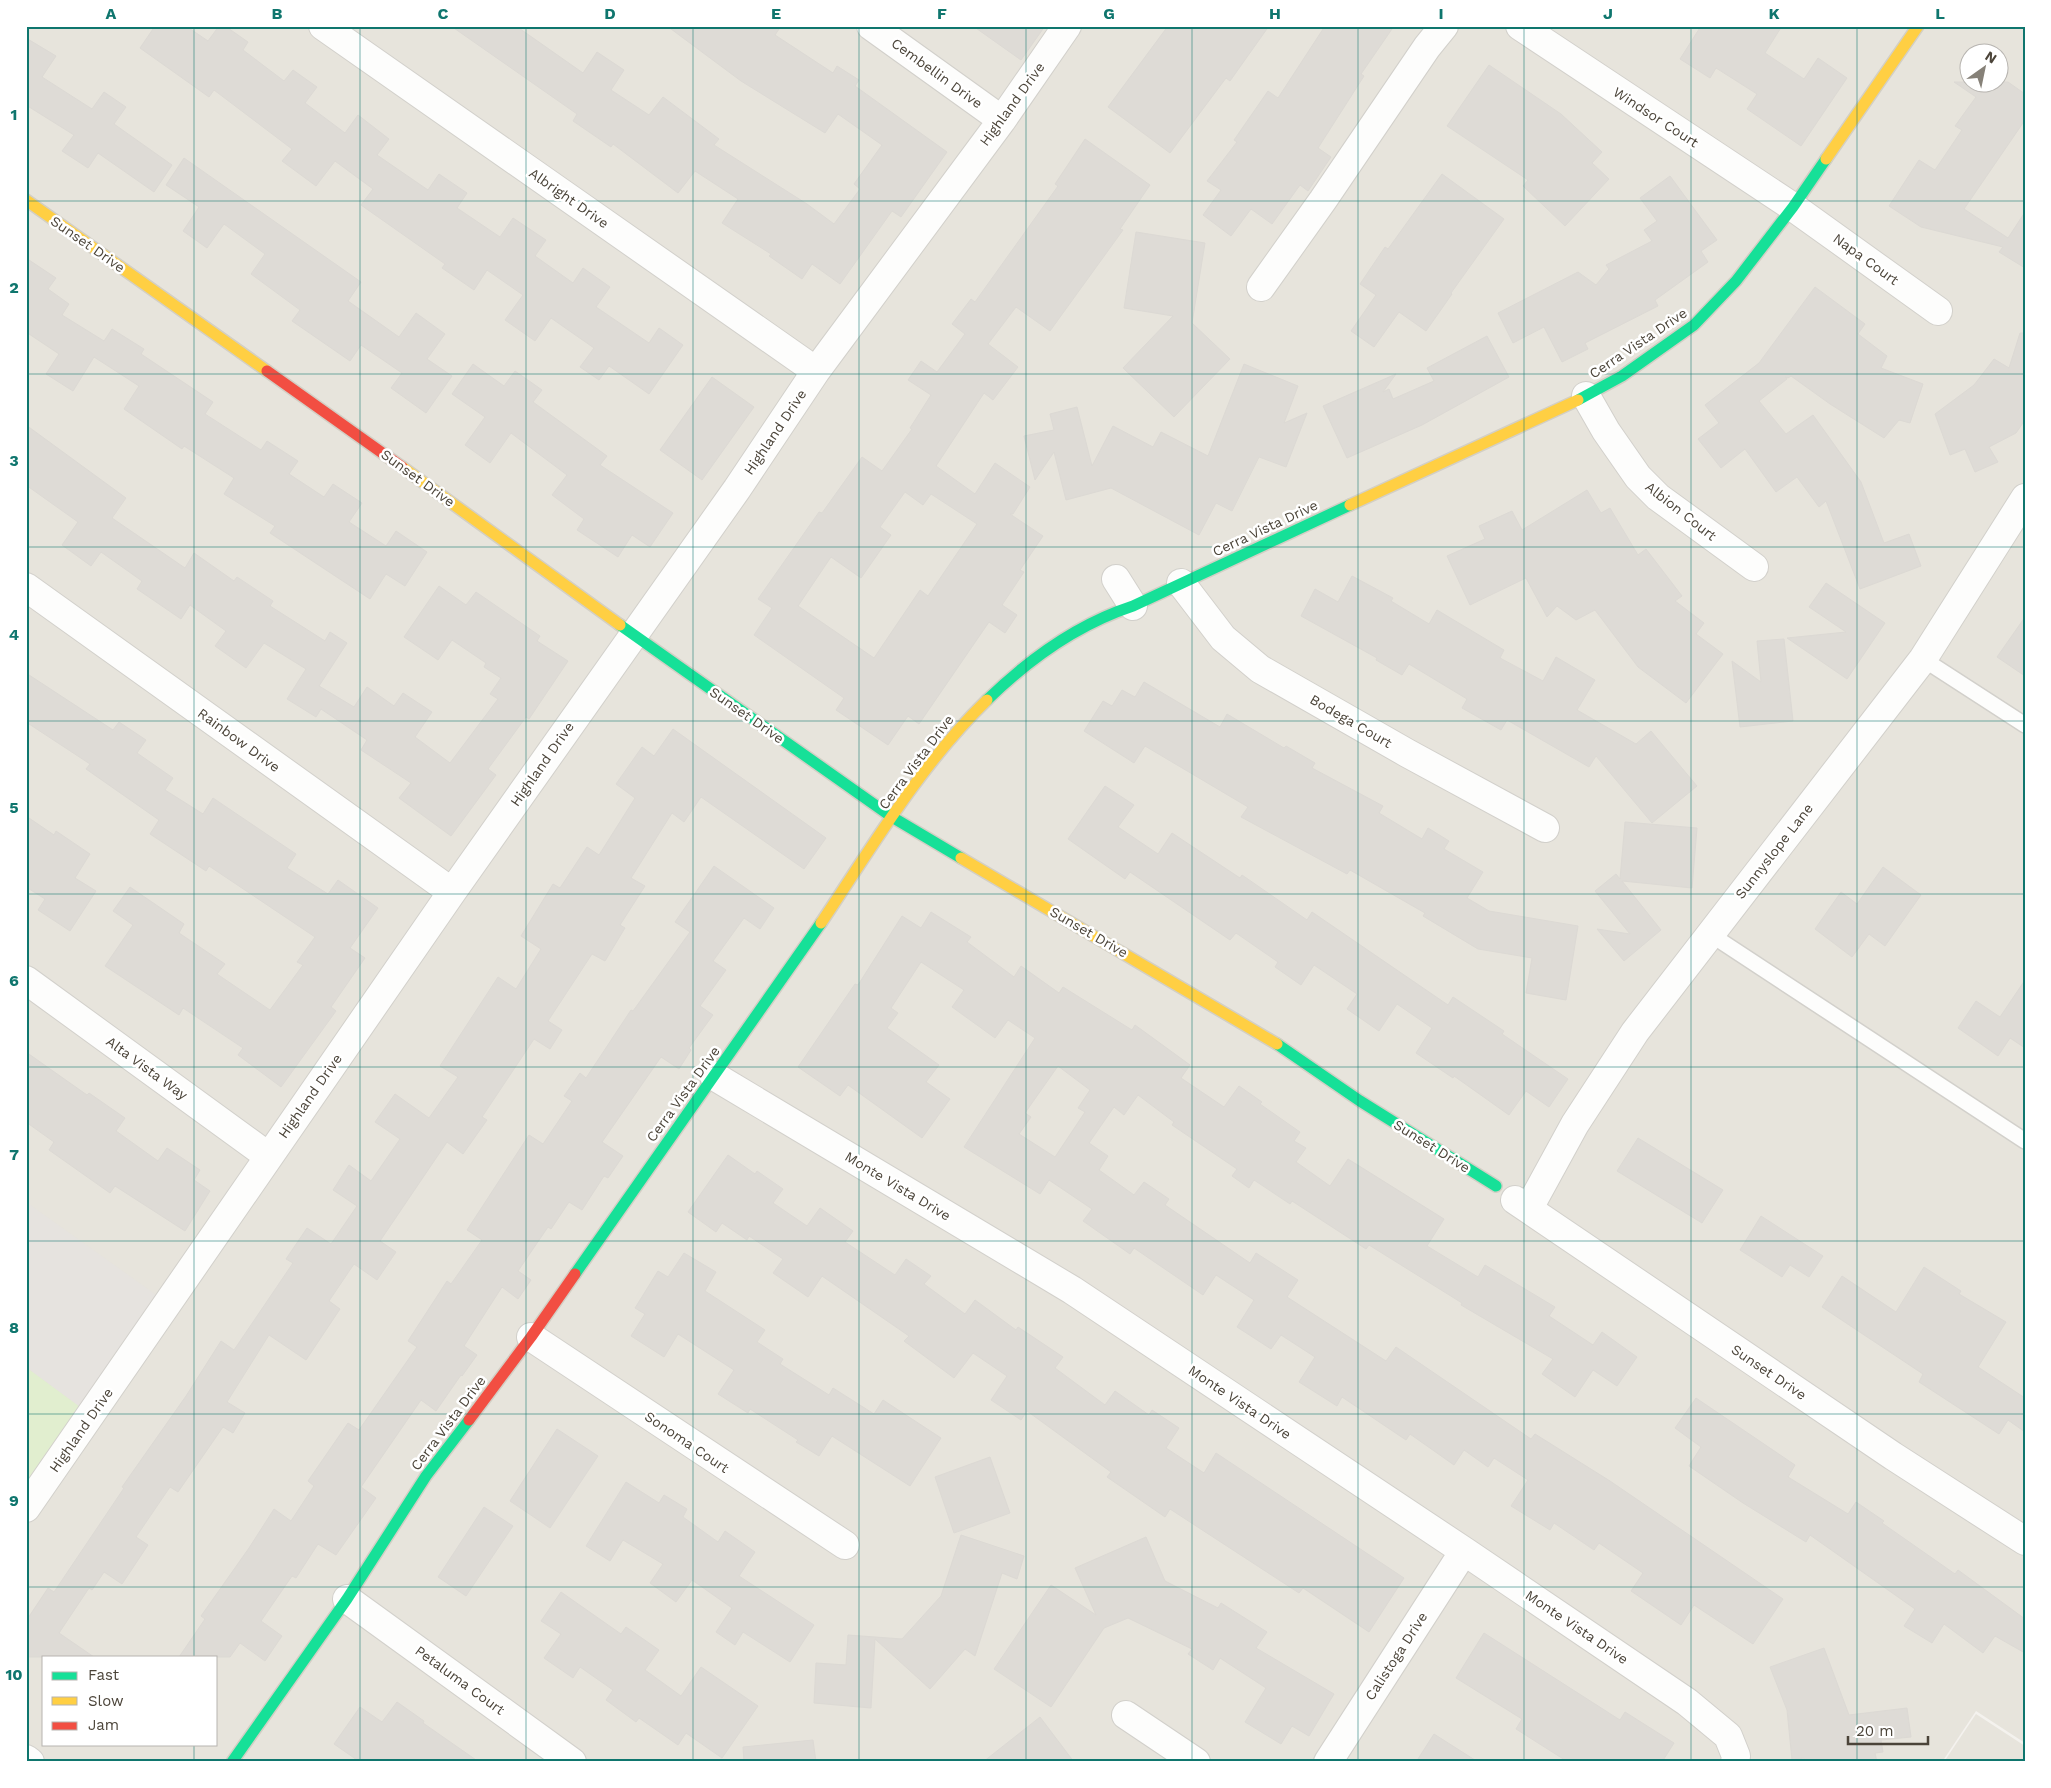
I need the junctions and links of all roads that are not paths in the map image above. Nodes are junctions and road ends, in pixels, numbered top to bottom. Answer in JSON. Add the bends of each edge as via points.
{"nodes":[{"id":1,"x":324,"y":26,"type":"edge"},
{"id":2,"x":872,"y":26,"type":"edge"},
{"id":3,"x":1066,"y":26,"type":"edge"},
{"id":4,"x":1444,"y":26,"type":"edge"},
{"id":5,"x":1520,"y":26,"type":"edge"},
{"id":6,"x":1918,"y":26,"type":"edge"},
{"id":7,"x":1002,"y":120,"type":"junction"},
{"id":8,"x":26,"y":200,"type":"edge"},
{"id":9,"x":1793,"y":207,"type":"junction"},
{"id":10,"x":1261,"y":287,"type":"dead end"},
{"id":11,"x":1938,"y":311,"type":"dead end"},
{"id":12,"x":816,"y":370,"type":"junction"},
{"id":13,"x":1586,"y":396,"type":"junction"},
{"id":14,"x":2025,"y":498,"type":"edge"},
{"id":15,"x":1754,"y":566,"type":"dead end"},
{"id":16,"x":1116,"y":579,"type":"dead end"},
{"id":17,"x":1181,"y":583,"type":"junction"},
{"id":18,"x":26,"y":587,"type":"edge"},
{"id":19,"x":1133,"y":606,"type":"junction"},
{"id":20,"x":634,"y":635,"type":"junction"},
{"id":21,"x":1923,"y":659,"type":"junction"},
{"id":22,"x":2025,"y":725,"type":"edge"},
{"id":23,"x":892,"y":817,"type":"junction"},
{"id":24,"x":1545,"y":828,"type":"dead end"},
{"id":25,"x":452,"y":892,"type":"junction"},
{"id":26,"x":1710,"y":934,"type":"junction"},
{"id":27,"x":26,"y":980,"type":"edge"},
{"id":28,"x":714,"y":1076,"type":"junction"},
{"id":29,"x":2025,"y":1141,"type":"edge"},
{"id":30,"x":268,"y":1156,"type":"junction"},
{"id":31,"x":1514,"y":1198,"type":"junction"},
{"id":32,"x":531,"y":1337,"type":"junction"},
{"id":33,"x":26,"y":1508,"type":"edge"},
{"id":34,"x":2025,"y":1541,"type":"edge"},
{"id":35,"x":845,"y":1545,"type":"dead end"},
{"id":36,"x":1464,"y":1551,"type":"junction"},
{"id":37,"x":347,"y":1599,"type":"junction"},
{"id":38,"x":1126,"y":1715,"type":"dead end"},
{"id":39,"x":26,"y":1759,"type":"edge"},
{"id":40,"x":30,"y":1762,"type":"edge"},
{"id":41,"x":232,"y":1762,"type":"edge"},
{"id":42,"x":572,"y":1762,"type":"edge"},
{"id":43,"x":1196,"y":1762,"type":"edge"},
{"id":44,"x":1328,"y":1762,"type":"edge"},
{"id":45,"x":1735,"y":1762,"type":"edge"}],
"edges":[{"from":1,"to":12,"type":"street","name":"Albright Drive"},
{"from":2,"to":7,"type":"street","name":"Cembellin Drive"},
{"from":3,"to":7,"type":"street","name":"Highland Drive"},
{"from":4,"to":10,"type":"street"},
{"from":5,"to":9,"type":"street","name":"Windsor Court"},
{"from":6,"to":9,"type":"street","name":"Cerra Vista Drive"},
{"from":7,"to":12,"type":"street","name":"Highland Drive"},
{"from":8,"to":20,"type":"street","name":"Sunset Drive"},
{"from":9,"to":11,"type":"street","name":"Napa Court"},
{"from":9,"to":13,"type":"street","name":"Cerra Vista Drive","via":[[1736,281],[1694,325],[1622,376]]},
{"from":12,"to":20,"type":"street","name":"Highland Drive"},
{"from":13,"to":15,"type":"street","name":"Albion Court","via":[[1638,476],[1658,497]]},
{"from":13,"to":17,"type":"street","name":"Cerra Vista Drive"},
{"from":14,"to":21,"type":"street","name":"Sunnyslope Lane"},
{"from":16,"to":19,"type":"street"},
{"from":17,"to":19,"type":"street","name":"Cerra Vista Drive"},
{"from":17,"to":24,"type":"street","name":"Bodega Court","via":[[1223,638],[1260,669]]},
{"from":18,"to":25,"type":"street","name":"Rainbow Drive"},
{"from":19,"to":23,"type":"street","name":"Cerra Vista Drive","via":[[1112,613],[1056,644],[1012,676],[958,728]]},
{"from":20,"to":23,"type":"street","name":"Sunset Drive"},
{"from":20,"to":25,"type":"street","name":"Highland Drive"},
{"from":21,"to":22,"type":"lane"},
{"from":21,"to":26,"type":"street","name":"Sunnyslope Lane"},
{"from":23,"to":28,"type":"street","name":"Cerra Vista Drive"},
{"from":23,"to":31,"type":"street","name":"Sunset Drive","via":[[1288,1051],[1360,1101]]},
{"from":25,"to":30,"type":"street","name":"Highland Drive"},
{"from":26,"to":29,"type":"lane"},
{"from":26,"to":31,"type":"street","name":"Sunnyslope Lane","via":[[1635,1032],[1575,1124]]},
{"from":27,"to":30,"type":"street","name":"Alta Vista Way"},
{"from":28,"to":32,"type":"street","name":"Cerra Vista Drive"},
{"from":28,"to":36,"type":"street","name":"Monte Vista Drive","via":[[1072,1290]]},
{"from":30,"to":33,"type":"street","name":"Highland Drive"},
{"from":31,"to":34,"type":"street","name":"Sunset Drive","via":[[1892,1456]]},
{"from":32,"to":35,"type":"street","name":"Sonoma Court"},
{"from":32,"to":37,"type":"street","name":"Cerra Vista Drive","via":[[426,1476]]},
{"from":36,"to":44,"type":"street","name":"Calistoga Drive"},
{"from":36,"to":45,"type":"street","name":"Monte Vista Drive","via":[[1687,1702],[1728,1736],[1736,1756]]},
{"from":37,"to":41,"type":"street","name":"Cerra Vista Drive"},
{"from":37,"to":42,"type":"street","name":"Petaluma Court"},
{"from":38,"to":43,"type":"street"},
{"from":39,"to":40,"type":"street"}]}
